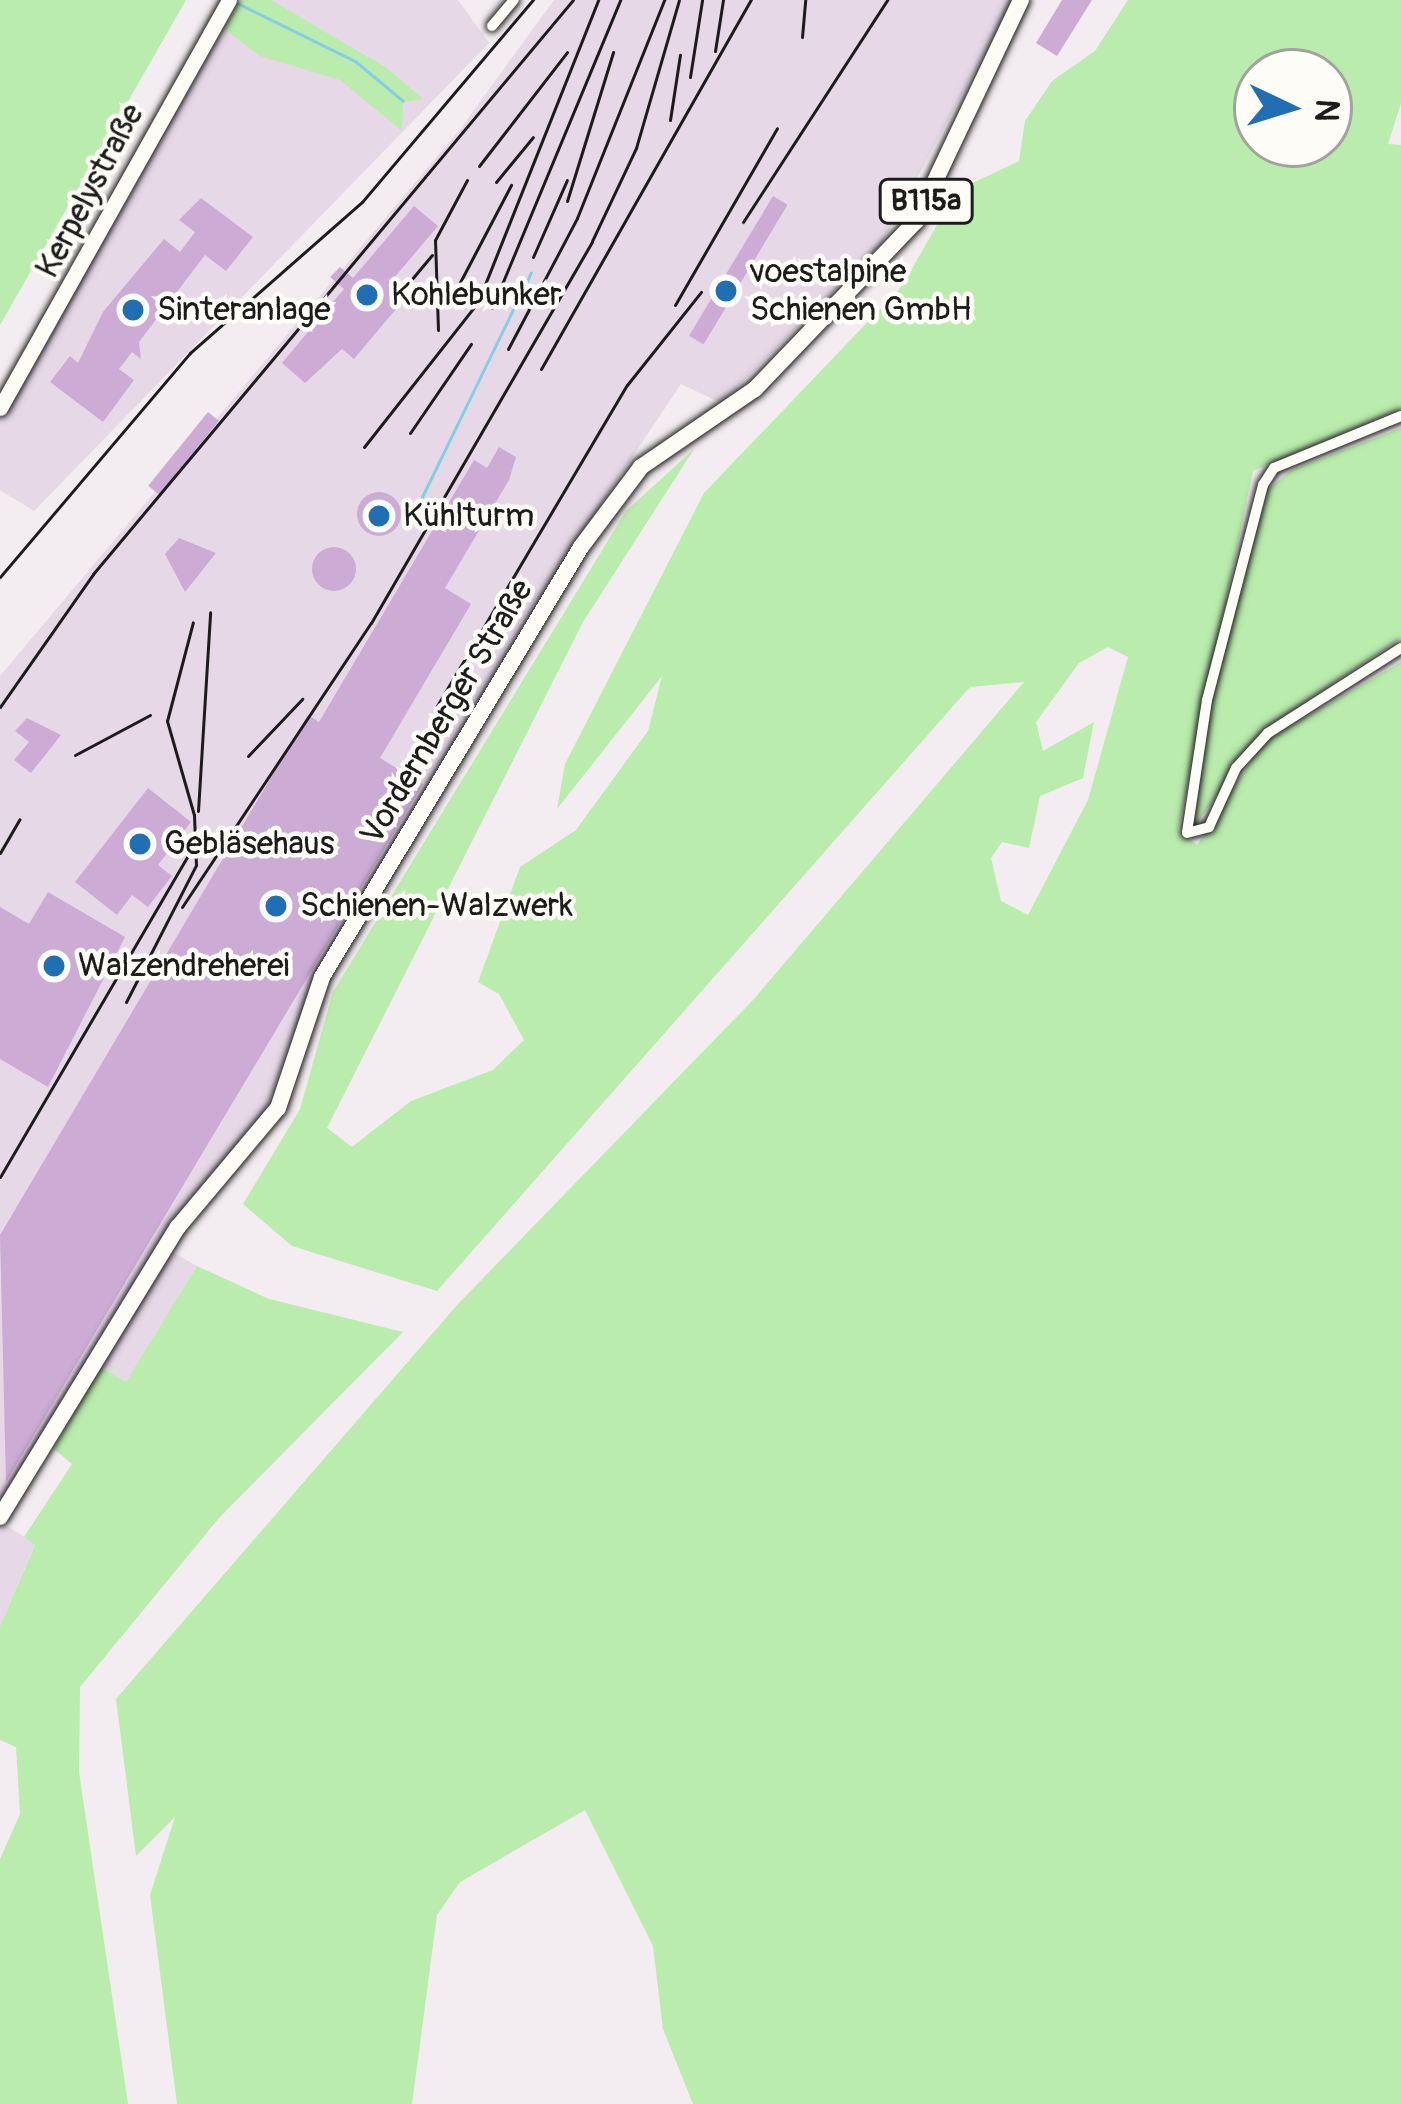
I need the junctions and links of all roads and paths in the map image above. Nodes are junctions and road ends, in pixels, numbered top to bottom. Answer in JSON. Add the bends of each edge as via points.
{"nodes":[{"id":1,"x":229,"y":0,"type":"edge"},
{"id":2,"x":514,"y":0,"type":"edge"},
{"id":3,"x":1021,"y":0,"type":"edge"},
{"id":4,"x":492,"y":26,"type":"dead end"},
{"id":5,"x":0,"y":408,"type":"edge"},
{"id":6,"x":1401,"y":416,"type":"edge"},
{"id":7,"x":1401,"y":648,"type":"edge"},
{"id":8,"x":0,"y":1517,"type":"edge"}],
"edges":[{"from":1,"to":5,"type":"main road","name":"Kerpelystraße"},
{"from":2,"to":4,"type":"street"},
{"from":3,"to":8,"type":"main road","name":"Vordernberger Straße","number":"B115a","via":[[977,73],[916,221],[755,389],[641,467],[581,547],[322,977],[278,1108],[178,1226]]},
{"from":6,"to":7,"type":"street","via":[[1274,468],[1263,484],[1208,700],[1187,832],[1209,827],[1236,767],[1268,733]]}]}
